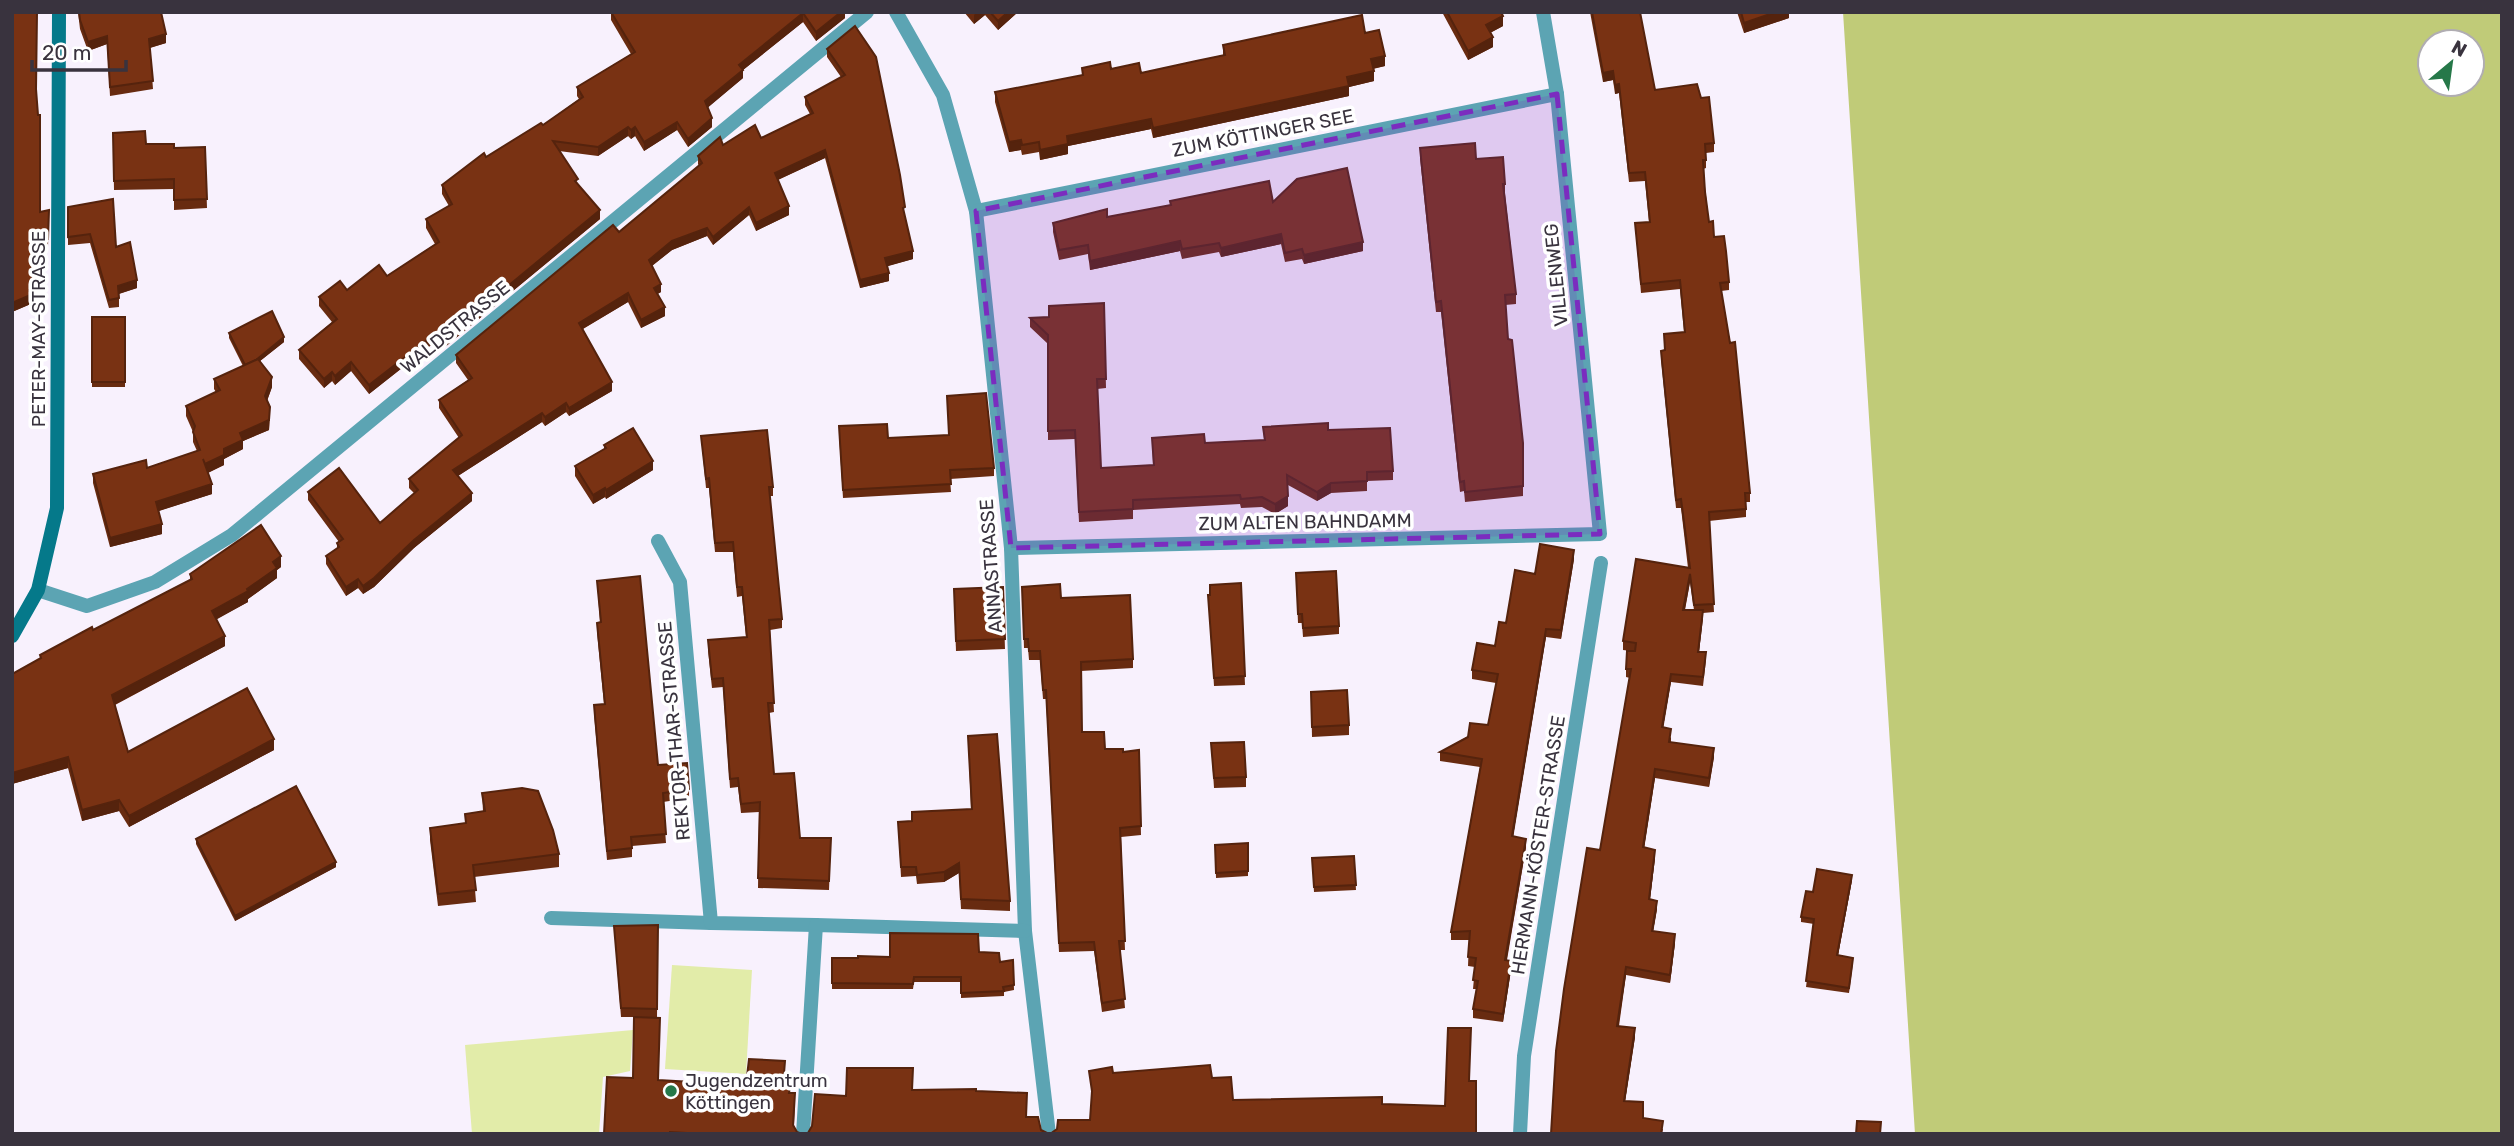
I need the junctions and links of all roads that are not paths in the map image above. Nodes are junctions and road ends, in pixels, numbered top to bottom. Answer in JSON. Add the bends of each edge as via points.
{"nodes":[{"id":1,"x":59,"y":12,"type":"edge"},
{"id":2,"x":867,"y":12,"type":"edge"},
{"id":3,"x":896,"y":12,"type":"edge"},
{"id":4,"x":1544,"y":12,"type":"edge"},
{"id":5,"x":1557,"y":94,"type":"junction"},
{"id":6,"x":976,"y":211,"type":"junction"},
{"id":7,"x":1600,"y":534,"type":"joint"},
{"id":8,"x":658,"y":541,"type":"dead end"},
{"id":9,"x":1011,"y":548,"type":"junction"},
{"id":10,"x":1601,"y":563,"type":"dead end"},
{"id":11,"x":38,"y":590,"type":"junction"},
{"id":12,"x":12,"y":636,"type":"edge"},
{"id":13,"x":551,"y":918,"type":"dead end"},
{"id":14,"x":711,"y":923,"type":"junction"},
{"id":15,"x":816,"y":925,"type":"junction"},
{"id":16,"x":1025,"y":932,"type":"junction"},
{"id":17,"x":803,"y":1134,"type":"edge"},
{"id":18,"x":1049,"y":1134,"type":"edge"},
{"id":19,"x":1520,"y":1134,"type":"edge"}],
"edges":[{"from":1,"to":11,"type":"main road","name":"PETER-MAY-STRASSE","via":[[57,508]]},
{"from":2,"to":11,"type":"street","name":"WALDSTRASSE","via":[[232,535],[155,582],[88,606]]},
{"from":3,"to":6,"type":"street","name":"ANNASTRASSE","via":[[943,95]]},
{"from":4,"to":5,"type":"street","name":"VILLENWEG"},
{"from":5,"to":6,"type":"street","name":"ZUM KÖTTINGER SEE"},
{"from":5,"to":7,"type":"street","name":"VILLENWEG"},
{"from":6,"to":9,"type":"street","name":"ANNASTRASSE"},
{"from":7,"to":9,"type":"street","name":"ZUM ALTEN BAHNDAMM"},
{"from":8,"to":14,"type":"street","name":"REKTOR-THAR-STRASSE","via":[[680,582]]},
{"from":9,"to":16,"type":"street","name":"ANNASTRASSE"},
{"from":10,"to":19,"type":"street","name":"HERMANN-KÖSTER-STRASSE","via":[[1524,1056]]},
{"from":11,"to":12,"type":"main road","name":"PETER-MAY-STRASSE"},
{"from":13,"to":14,"type":"street"},
{"from":14,"to":15,"type":"street"},
{"from":15,"to":16,"type":"street"},
{"from":15,"to":17,"type":"street"},
{"from":16,"to":18,"type":"street","name":"ANNASTRASSE"}]}
